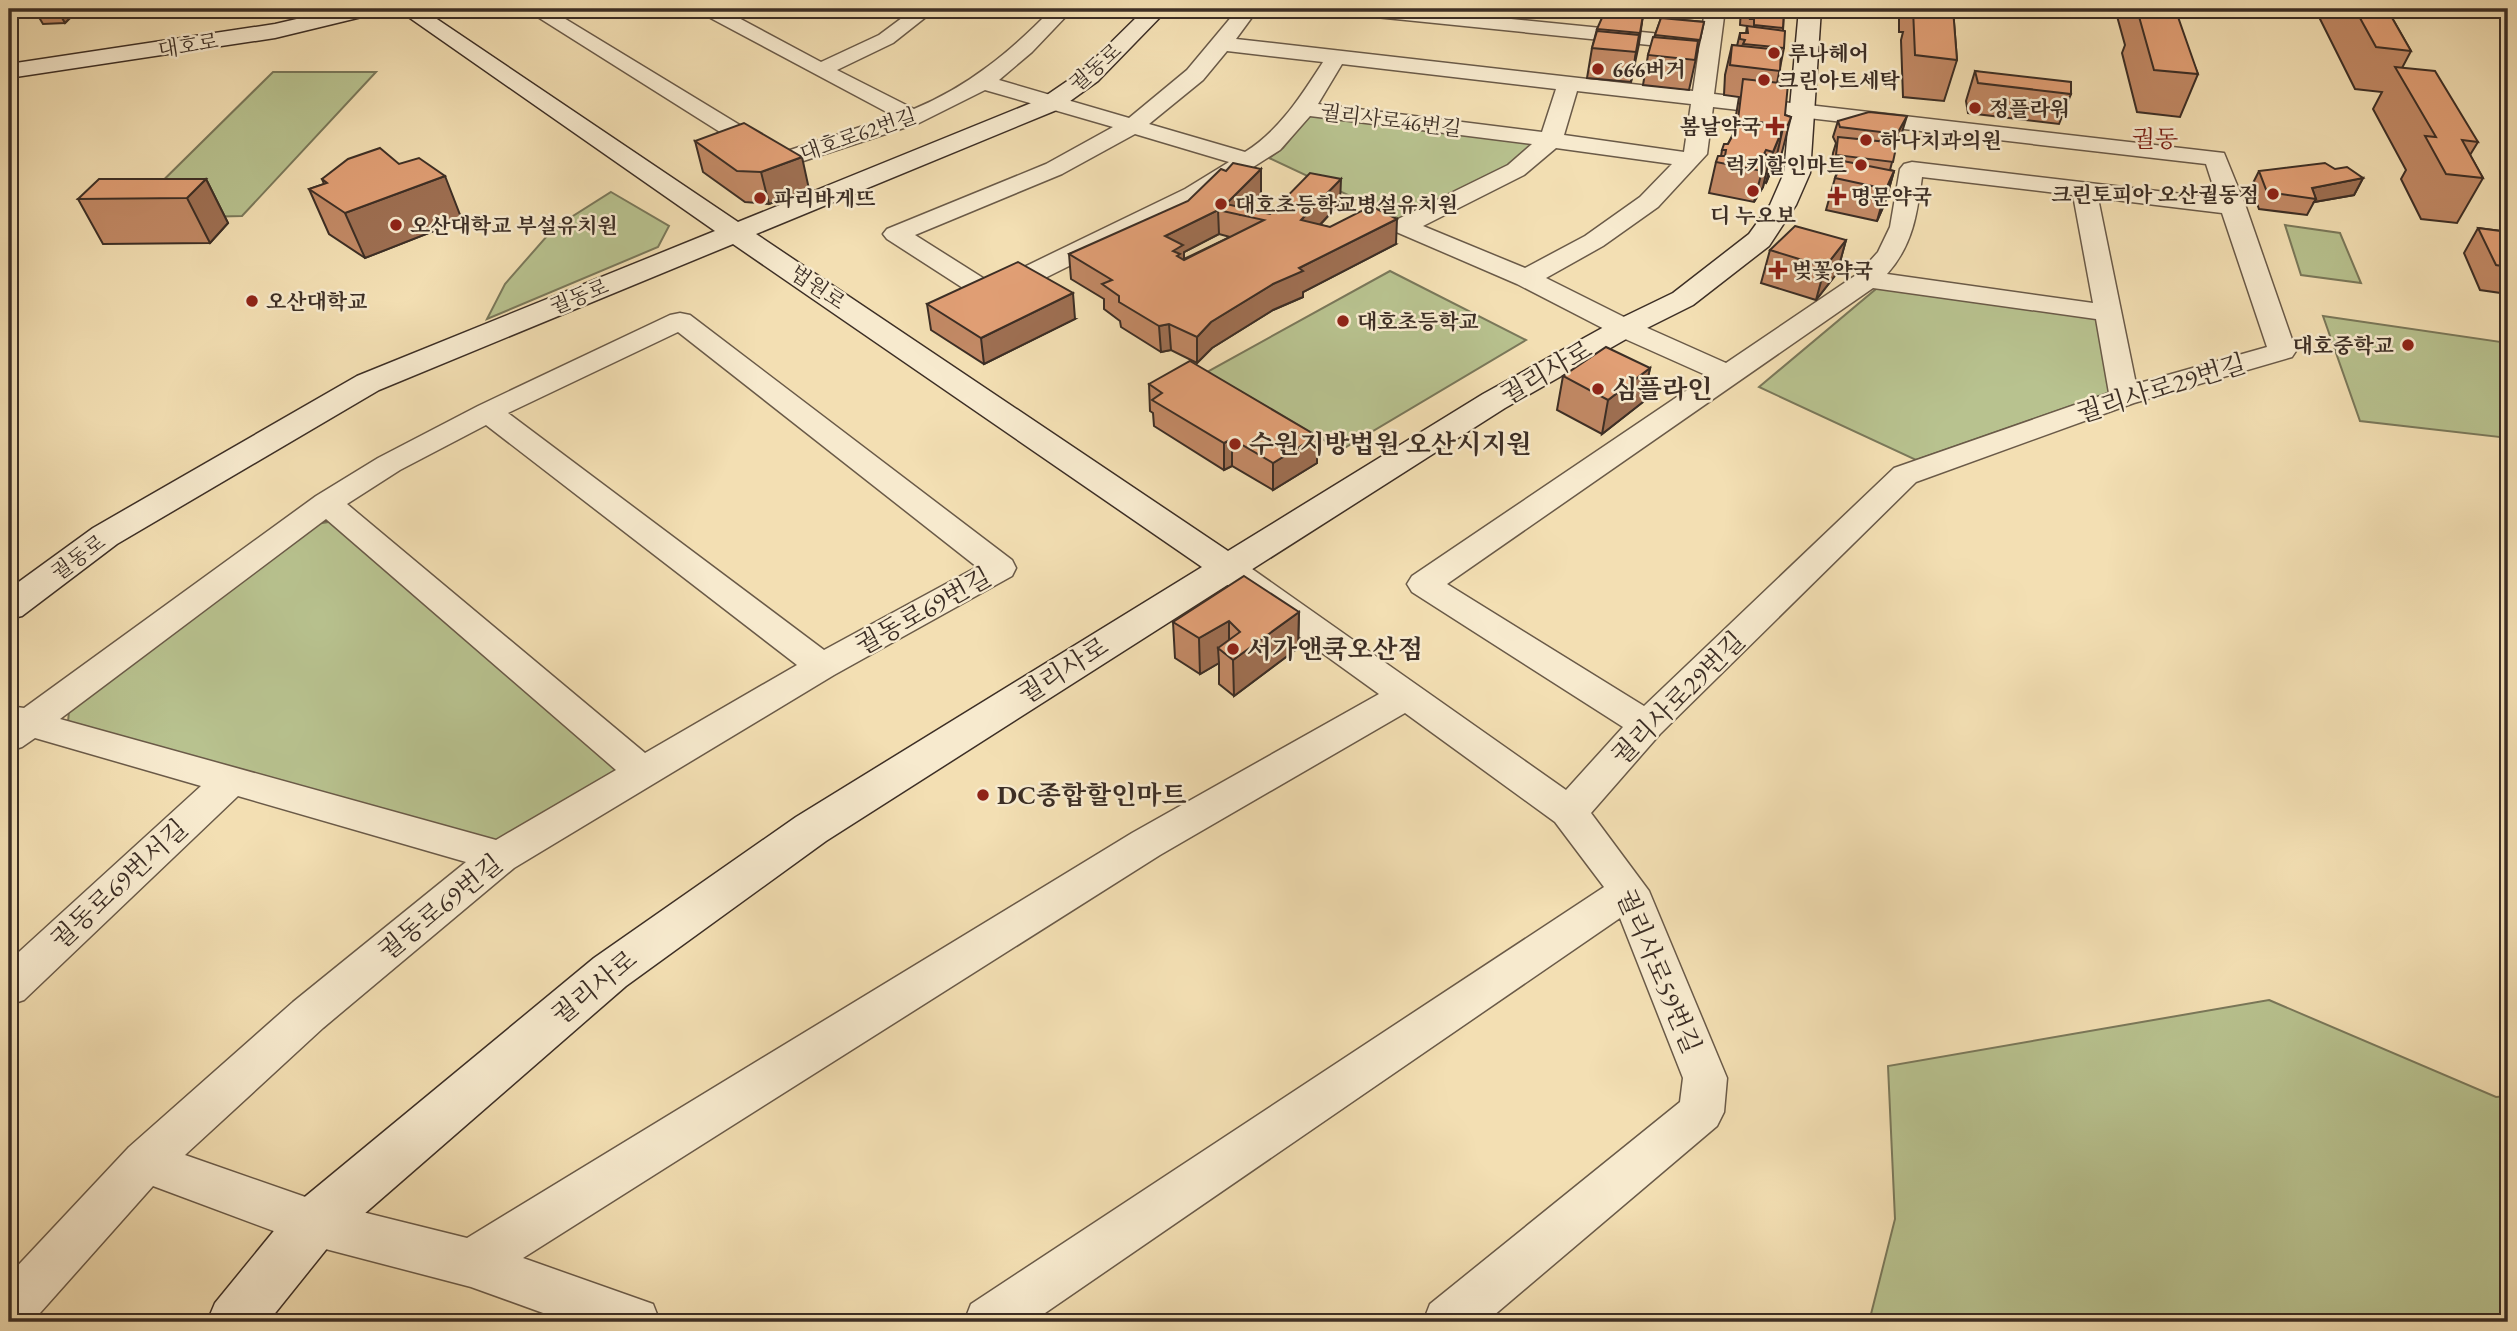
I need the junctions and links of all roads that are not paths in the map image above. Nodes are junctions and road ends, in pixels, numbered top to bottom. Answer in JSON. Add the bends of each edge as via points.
{"nodes":[{"id":1,"x":366,"y":9,"type":"edge"},
{"id":2,"x":408,"y":9,"type":"edge"},
{"id":3,"x":535,"y":9,"type":"edge"},
{"id":4,"x":708,"y":9,"type":"edge"},
{"id":5,"x":926,"y":9,"type":"edge"},
{"id":6,"x":1063,"y":9,"type":"edge"},
{"id":7,"x":1157,"y":9,"type":"edge"},
{"id":8,"x":1248,"y":9,"type":"edge"},
{"id":9,"x":1356,"y":9,"type":"edge"},
{"id":10,"x":1715,"y":9,"type":"edge"},
{"id":11,"x":1808,"y":9,"type":"edge"},
{"id":12,"x":1223,"y":44,"type":"junction"},
{"id":13,"x":1711,"y":45,"type":"junction"},
{"id":14,"x":1336,"y":57,"type":"junction"},
{"id":15,"x":9,"y":71,"type":"edge"},
{"id":16,"x":820,"y":71,"type":"junction"},
{"id":17,"x":982,"y":82,"type":"junction"},
{"id":18,"x":1568,"y":85,"type":"junction"},
{"id":19,"x":1704,"y":99,"type":"junction"},
{"id":20,"x":1050,"y":104,"type":"junction"},
{"id":21,"x":1304,"y":109,"type":"junction"},
{"id":22,"x":1804,"y":111,"type":"junction"},
{"id":23,"x":913,"y":117,"type":"junction"},
{"id":24,"x":1131,"y":125,"type":"junction"},
{"id":25,"x":1551,"y":140,"type":"junction"},
{"id":26,"x":1249,"y":160,"type":"junction"},
{"id":27,"x":1689,"y":160,"type":"junction"},
{"id":28,"x":2084,"y":189,"type":"junction"},
{"id":29,"x":2234,"y":207,"type":"junction"},
{"id":30,"x":738,"y":232,"type":"junction"},
{"id":31,"x":1526,"y":278,"type":"junction"},
{"id":32,"x":1868,"y":279,"type":"junction"},
{"id":33,"x":2108,"y":313,"type":"junction"},
{"id":34,"x":1625,"y":327,"type":"junction"},
{"id":35,"x":1729,"y":375,"type":"junction"},
{"id":36,"x":2124,"y":397,"type":"junction"},
{"id":37,"x":488,"y":412,"type":"junction"},
{"id":38,"x":327,"y":503,"type":"junction"},
{"id":39,"x":1226,"y":567,"type":"junction"},
{"id":40,"x":9,"y":607,"type":"edge"},
{"id":41,"x":822,"y":666,"type":"junction"},
{"id":42,"x":1407,"y":695,"type":"junction"},
{"id":43,"x":1647,"y":725,"type":"junction"},
{"id":44,"x":15,"y":726,"type":"edge"},
{"id":45,"x":642,"y":772,"type":"junction"},
{"id":46,"x":230,"y":781,"type":"junction"},
{"id":47,"x":1569,"y":812,"type":"junction"},
{"id":48,"x":500,"y":857,"type":"junction"},
{"id":49,"x":1629,"y":891,"type":"junction"},
{"id":50,"x":9,"y":987,"type":"edge"},
{"id":51,"x":145,"y":1163,"type":"junction"},
{"id":52,"x":314,"y":1223,"type":"junction"},
{"id":53,"x":471,"y":1263,"type":"junction"},
{"id":54,"x":9,"y":1311,"type":"edge"},
{"id":55,"x":234,"y":1322,"type":"edge"},
{"id":56,"x":635,"y":1322,"type":"edge"},
{"id":57,"x":989,"y":1322,"type":"edge"},
{"id":58,"x":1448,"y":1322,"type":"edge"}],
"edges":[{"from":1,"to":15,"type":"street","name":"대호로","via":[[262,33]]},
{"from":2,"to":30,"type":"street","name":"법원로"},
{"from":3,"to":23,"type":"street","name":"대호로62번길","via":[[782,161]]},
{"from":4,"to":16,"type":"street"},
{"from":5,"to":16,"type":"street","via":[[886,39]]},
{"from":6,"to":17,"type":"street","name":"대호로62번길","via":[[1023,50]]},
{"from":7,"to":20,"type":"street","name":"궐동로","via":[[1090,76]]},
{"from":8,"to":12,"type":"street","name":"궐리사로46번길"},
{"from":9,"to":13,"type":"street"},
{"from":10,"to":13,"type":"street"},
{"from":11,"to":22,"type":"street","name":"궐리사로"},
{"from":12,"to":14,"type":"street"},
{"from":12,"to":24,"type":"street","name":"궐리사로46번길","via":[[1194,77]]},
{"from":13,"to":19,"type":"street"},
{"from":14,"to":18,"type":"street"},
{"from":14,"to":21,"type":"street"},
{"from":16,"to":23,"type":"street"},
{"from":17,"to":20,"type":"street"},
{"from":17,"to":23,"type":"street","name":"대호로62번길"},
{"from":18,"to":19,"type":"street"},
{"from":18,"to":25,"type":"street"},
{"from":19,"to":22,"type":"street"},
{"from":19,"to":27,"type":"street","via":[[1695,154]]},
{"from":20,"to":24,"type":"street"},
{"from":20,"to":30,"type":"street","name":"궐동로"},
{"from":21,"to":25,"type":"street","name":"궐리사로46번길"},
{"from":21,"to":26,"type":"street","name":"궐리사로46번길","via":[[1272,145]]},
{"from":22,"to":29,"type":"street","name":"궐리사로29번길","via":[[2216,158]]},
{"from":22,"to":34,"type":"street","name":"궐리사로","via":[[1797,173],[1783,205],[1759,240],[1683,299]]},
{"from":24,"to":26,"type":"street"},
{"from":24,"to":26,"type":"street","name":"궐리사로46번길","via":[[1029,180],[895,234],[989,293],[1182,200]]},
{"from":25,"to":27,"type":"street","name":"궐리사로46번길"},
{"from":25,"to":31,"type":"street","via":[[1516,170],[1403,226]]},
{"from":27,"to":31,"type":"street","via":[[1649,202],[1594,241]]},
{"from":28,"to":29,"type":"street"},
{"from":28,"to":32,"type":"street","via":[[1912,169],[1902,227],[1890,255]]},
{"from":28,"to":33,"type":"street"},
{"from":29,"to":36,"type":"street","name":"궐리사로29번길","via":[[2282,351]]},
{"from":30,"to":39,"type":"street","name":"법원로"},
{"from":30,"to":40,"type":"street","name":"궐동로","via":[[368,383],[105,536]]},
{"from":31,"to":34,"type":"street"},
{"from":32,"to":33,"type":"street"},
{"from":32,"to":35,"type":"street"},
{"from":33,"to":36,"type":"street"},
{"from":34,"to":35,"type":"street"},
{"from":34,"to":39,"type":"street","name":"궐리사로","via":[[1494,401]]},
{"from":35,"to":43,"type":"street","via":[[1424,584]]},
{"from":36,"to":43,"type":"street","name":"궐리사로29번길","via":[[1905,475]]},
{"from":37,"to":38,"type":"street","name":"궐동로69번길","via":[[388,464]]},
{"from":37,"to":41,"type":"street"},
{"from":37,"to":41,"type":"street","name":"궐동로69번길","via":[[680,321],[1000,568]]},
{"from":38,"to":44,"type":"street","name":"궐동로69번길"},
{"from":38,"to":45,"type":"street"},
{"from":39,"to":42,"type":"street","name":"궐리사로59번길"},
{"from":39,"to":52,"type":"street","name":"궐리사로","via":[[811,829],[610,972]]},
{"from":41,"to":45,"type":"street","name":"궐동로69번길"},
{"from":42,"to":47,"type":"street","name":"궐리사로59번길"},
{"from":42,"to":53,"type":"street","via":[[1146,844]]},
{"from":43,"to":47,"type":"street","name":"궐리사로29번길"},
{"from":44,"to":46,"type":"street"},
{"from":45,"to":48,"type":"street","name":"궐동로69번길"},
{"from":46,"to":48,"type":"street"},
{"from":46,"to":50,"type":"street","name":"궐동로69번서길"},
{"from":47,"to":49,"type":"street","name":"궐리사로59번길"},
{"from":48,"to":51,"type":"street","name":"궐동로69번길","via":[[308,1014]]},
{"from":49,"to":57,"type":"street"},
{"from":49,"to":58,"type":"street","name":"궐리사로59번길","via":[[1704,1078],[1701,1112]]},
{"from":51,"to":52,"type":"street"},
{"from":51,"to":54,"type":"street","name":"궐동로69번길"},
{"from":52,"to":53,"type":"street"},
{"from":52,"to":55,"type":"street","name":"궐리사로"},
{"from":53,"to":56,"type":"street"}]}
